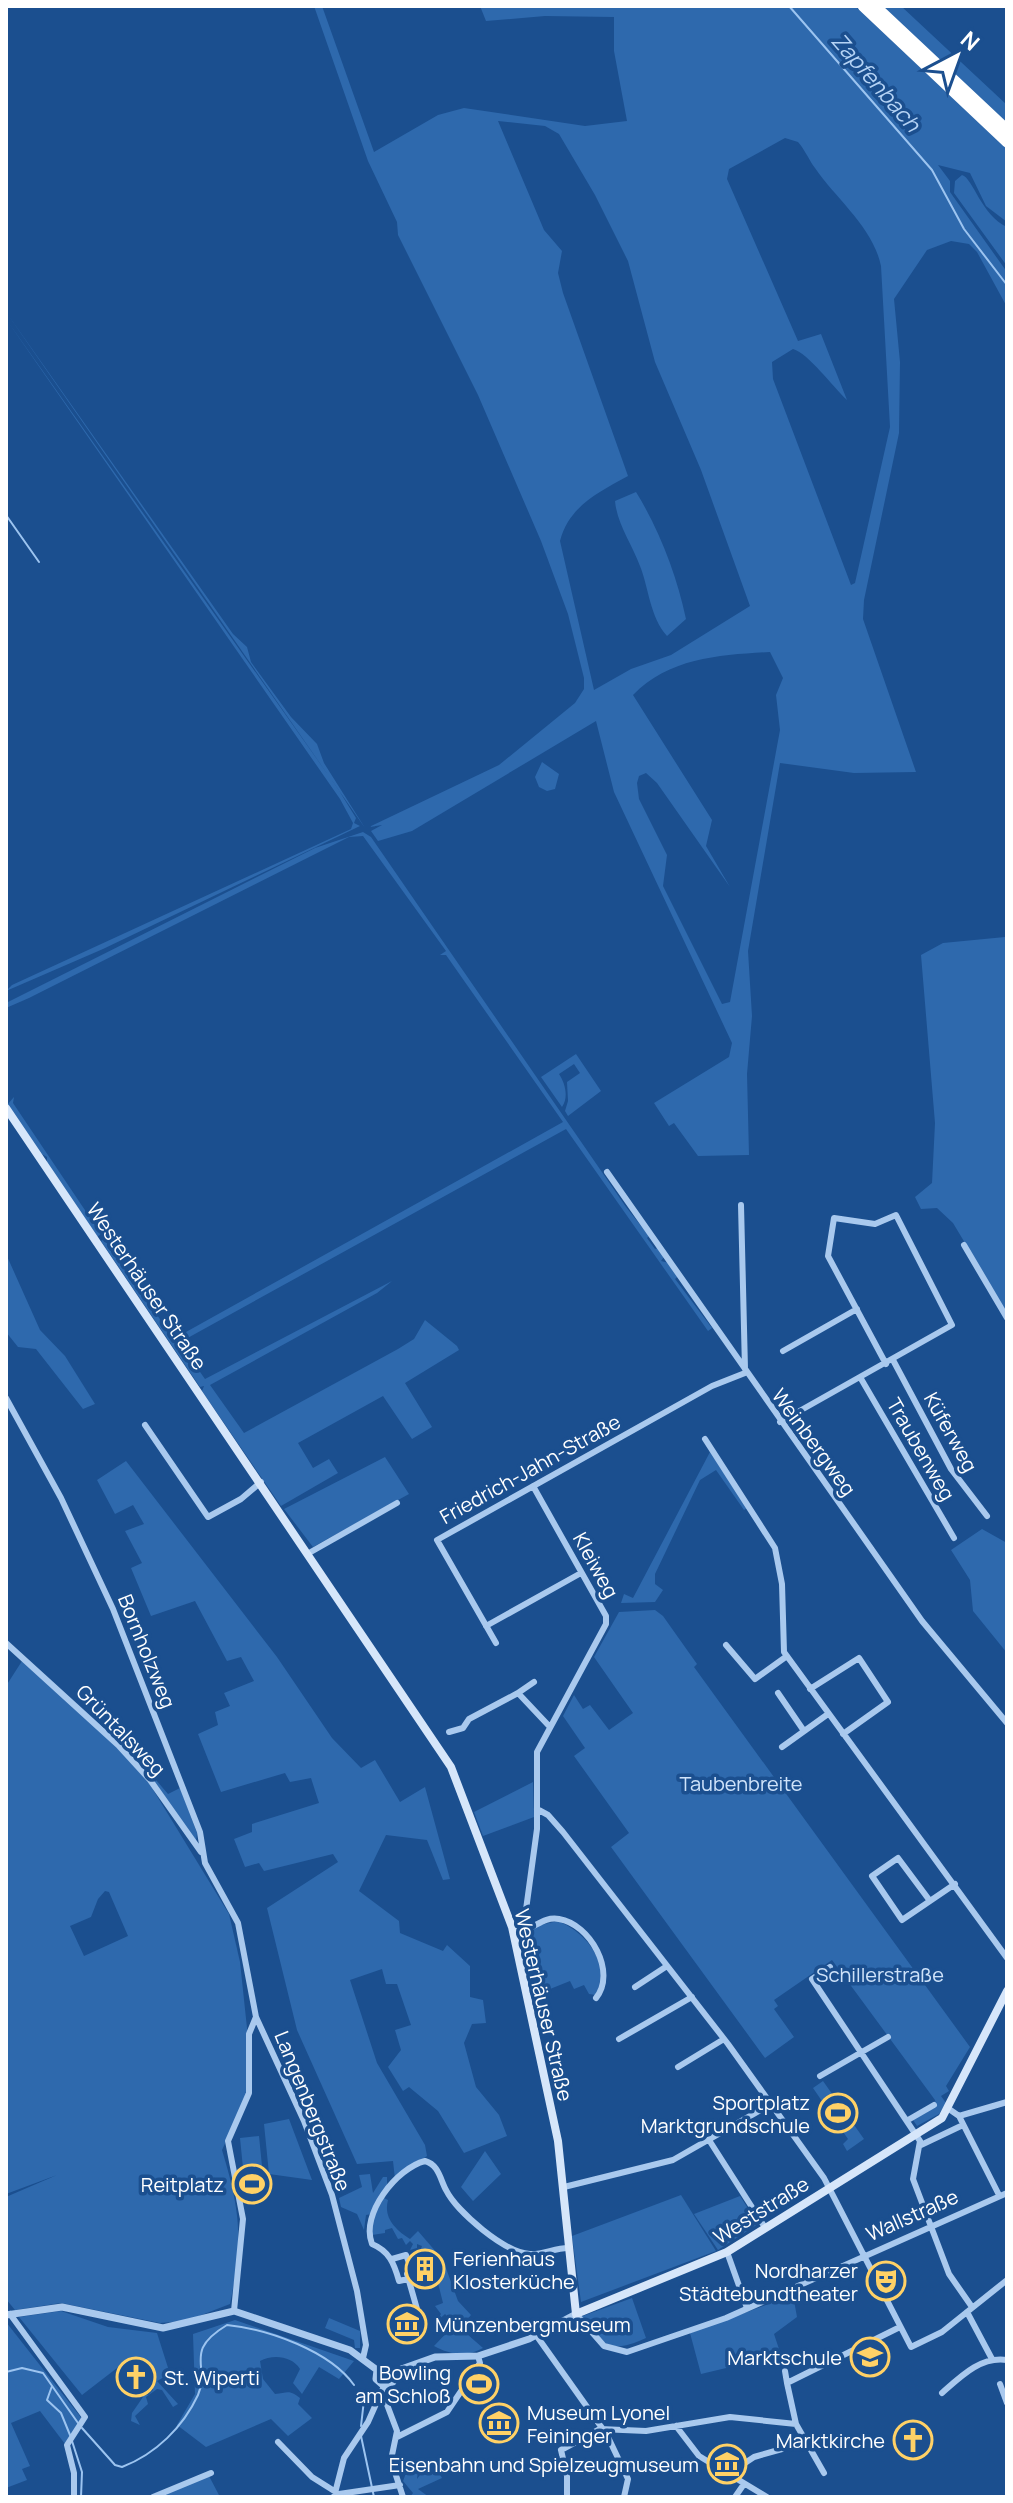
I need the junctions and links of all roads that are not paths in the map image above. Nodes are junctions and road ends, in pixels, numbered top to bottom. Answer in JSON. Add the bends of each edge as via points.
{"nodes":[{"id":1,"x":863,"y":6,"type":"edge"},
{"id":2,"x":875,"y":6,"type":"edge"},
{"id":3,"x":1007,"y":130,"type":"edge"},
{"id":4,"x":1007,"y":142,"type":"edge"},
{"id":5,"x":6,"y":1108,"type":"edge"},
{"id":6,"x":607,"y":1172,"type":"dead end"},
{"id":7,"x":741,"y":1205,"type":"dead end"},
{"id":8,"x":964,"y":1245,"type":"dead end"},
{"id":9,"x":857,"y":1309,"type":"junction"},
{"id":10,"x":1007,"y":1318,"type":"edge"},
{"id":11,"x":783,"y":1351,"type":"dead end"},
{"id":12,"x":889,"y":1362,"type":"junction"},
{"id":13,"x":745,"y":1373,"type":"junction"},
{"id":14,"x":860,"y":1377,"type":"junction"},
{"id":15,"x":6,"y":1398,"type":"edge"},
{"id":16,"x":780,"y":1422,"type":"junction"},
{"id":17,"x":145,"y":1425,"type":"dead end"},
{"id":18,"x":705,"y":1439,"type":"dead end"},
{"id":19,"x":261,"y":1482,"type":"junction"},
{"id":20,"x":533,"y":1486,"type":"junction"},
{"id":21,"x":397,"y":1503,"type":"dead end"},
{"id":22,"x":987,"y":1516,"type":"dead end"},
{"id":23,"x":954,"y":1538,"type":"dead end"},
{"id":24,"x":309,"y":1553,"type":"junction"},
{"id":25,"x":581,"y":1573,"type":"junction"},
{"id":26,"x":486,"y":1626,"type":"junction"},
{"id":27,"x":6,"y":1643,"type":"edge"},
{"id":28,"x":496,"y":1643,"type":"dead end"},
{"id":29,"x":726,"y":1645,"type":"dead end"},
{"id":30,"x":787,"y":1656,"type":"junction"},
{"id":31,"x":534,"y":1682,"type":"dead end"},
{"id":32,"x":810,"y":1689,"type":"junction"},
{"id":33,"x":518,"y":1693,"type":"junction"},
{"id":34,"x":778,"y":1693,"type":"dead end"},
{"id":35,"x":828,"y":1714,"type":"junction"},
{"id":36,"x":1007,"y":1723,"type":"edge"},
{"id":37,"x":550,"y":1727,"type":"junction"},
{"id":38,"x":804,"y":1731,"type":"junction"},
{"id":39,"x":449,"y":1732,"type":"dead end"},
{"id":40,"x":843,"y":1734,"type":"junction"},
{"id":41,"x":782,"y":1747,"type":"dead end"},
{"id":42,"x":537,"y":1809,"type":"junction"},
{"id":43,"x":201,"y":1852,"type":"junction"},
{"id":44,"x":955,"y":1884,"type":"junction"},
{"id":45,"x":930,"y":1901,"type":"junction"},
{"id":46,"x":902,"y":1920,"type":"junction"},
{"id":47,"x":238,"y":1923,"type":"joint"},
{"id":48,"x":522,"y":1924,"type":"junction"},
{"id":49,"x":892,"y":1926,"type":"dead end"},
{"id":50,"x":512,"y":1927,"type":"junction"},
{"id":51,"x":1007,"y":1958,"type":"edge"},
{"id":52,"x":667,"y":1966,"type":"junction"},
{"id":53,"x":830,"y":1967,"type":"dead end"},
{"id":54,"x":635,"y":1987,"type":"dead end"},
{"id":55,"x":1007,"y":1991,"type":"edge"},
{"id":56,"x":692,"y":1997,"type":"junction"},
{"id":57,"x":596,"y":1998,"type":"dead end"},
{"id":58,"x":256,"y":2017,"type":"junction"},
{"id":59,"x":888,"y":2037,"type":"dead end"},
{"id":60,"x":619,"y":2039,"type":"dead end"},
{"id":61,"x":724,"y":2039,"type":"junction"},
{"id":62,"x":863,"y":2053,"type":"junction"},
{"id":63,"x":678,"y":2067,"type":"dead end"},
{"id":64,"x":820,"y":2076,"type":"dead end"},
{"id":65,"x":1007,"y":2102,"type":"edge"},
{"id":66,"x":771,"y":2104,"type":"junction"},
{"id":67,"x":934,"y":2105,"type":"dead end"},
{"id":68,"x":949,"y":2109,"type":"junction"},
{"id":69,"x":959,"y":2116,"type":"junction"},
{"id":70,"x":908,"y":2120,"type":"junction"},
{"id":71,"x":963,"y":2125,"type":"junction"},
{"id":72,"x":916,"y":2133,"type":"junction"},
{"id":73,"x":709,"y":2140,"type":"junction"},
{"id":74,"x":921,"y":2145,"type":"junction"},
{"id":75,"x":829,"y":2186,"type":"junction"},
{"id":76,"x":564,"y":2187,"type":"junction"},
{"id":77,"x":1007,"y":2193,"type":"edge"},
{"id":78,"x":999,"y":2195,"type":"junction"},
{"id":79,"x":931,"y":2225,"type":"junction"},
{"id":80,"x":764,"y":2226,"type":"junction"},
{"id":81,"x":568,"y":2248,"type":"junction"},
{"id":82,"x":727,"y":2252,"type":"junction"},
{"id":83,"x":862,"y":2255,"type":"junction"},
{"id":84,"x":392,"y":2259,"type":"junction"},
{"id":85,"x":408,"y":2279,"type":"junction"},
{"id":86,"x":1007,"y":2280,"type":"edge"},
{"id":87,"x":747,"y":2308,"type":"junction"},
{"id":88,"x":417,"y":2309,"type":"dead end"},
{"id":89,"x":970,"y":2309,"type":"junction"},
{"id":90,"x":234,"y":2311,"type":"junction"},
{"id":91,"x":576,"y":2314,"type":"junction"},
{"id":92,"x":8,"y":2315,"type":"edge"},
{"id":93,"x":900,"y":2327,"type":"junction"},
{"id":94,"x":536,"y":2335,"type":"junction"},
{"id":95,"x":478,"y":2356,"type":"junction"},
{"id":96,"x":363,"y":2358,"type":"junction"},
{"id":97,"x":992,"y":2359,"type":"junction"},
{"id":98,"x":1007,"y":2360,"type":"edge"},
{"id":99,"x":377,"y":2370,"type":"junction"},
{"id":100,"x":785,"y":2371,"type":"dead end"},
{"id":101,"x":393,"y":2372,"type":"junction"},
{"id":102,"x":787,"y":2383,"type":"junction"},
{"id":103,"x":1000,"y":2384,"type":"dead end"},
{"id":104,"x":384,"y":2386,"type":"junction"},
{"id":105,"x":1005,"y":2391,"type":"edge"},
{"id":106,"x":942,"y":2393,"type":"dead end"},
{"id":107,"x":380,"y":2398,"type":"junction"},
{"id":108,"x":1007,"y":2403,"type":"edge"},
{"id":109,"x":796,"y":2424,"type":"junction"},
{"id":110,"x":676,"y":2426,"type":"junction"},
{"id":111,"x":600,"y":2429,"type":"junction"},
{"id":112,"x":397,"y":2437,"type":"junction"},
{"id":113,"x":278,"y":2442,"type":"dead end"},
{"id":114,"x":782,"y":2449,"type":"dead end"},
{"id":115,"x":211,"y":2473,"type":"dead end"},
{"id":116,"x":730,"y":2473,"type":"junction"},
{"id":117,"x":824,"y":2473,"type":"dead end"},
{"id":118,"x":400,"y":2483,"type":"junction"},
{"id":119,"x":744,"y":2484,"type":"junction"},
{"id":120,"x":335,"y":2495,"type":"edge"},
{"id":121,"x":404,"y":2496,"type":"edge"},
{"id":122,"x":74,"y":2497,"type":"edge"},
{"id":123,"x":153,"y":2497,"type":"edge"},
{"id":124,"x":567,"y":2497,"type":"edge"},
{"id":125,"x":624,"y":2497,"type":"edge"},
{"id":126,"x":735,"y":2497,"type":"edge"},
{"id":127,"x":767,"y":2497,"type":"edge"}],
"edges":[{"from":1,"to":4,"type":"highway"},
{"from":2,"to":3,"type":"highway"},
{"from":5,"to":19,"type":"main road","name":"Westerhäuser Straße"},
{"from":6,"to":13,"type":"street","name":"Weinbergweg"},
{"from":7,"to":13,"type":"street"},
{"from":8,"to":10,"type":"street"},
{"from":9,"to":11,"type":"street"},
{"from":9,"to":12,"type":"street","name":"Küferweg"},
{"from":9,"to":12,"type":"street","name":"Küferweg","via":[[828,1255],[834,1218],[875,1224],[896,1215],[952,1325]]},
{"from":12,"to":14,"type":"street"},
{"from":12,"to":22,"type":"street","name":"Küferweg","via":[[951,1469]]},
{"from":13,"to":16,"type":"street","name":"Weinbergweg"},
{"from":13,"to":20,"type":"street","name":"Friedrich-Jahn-Straße","via":[[712,1386]]},
{"from":14,"to":16,"type":"street"},
{"from":14,"to":23,"type":"street","name":"Traubenweg"},
{"from":15,"to":43,"type":"street","name":"Bornholzweg","via":[[113,1609],[200,1832]]},
{"from":16,"to":36,"type":"street","name":"Weinbergweg","via":[[922,1621]]},
{"from":17,"to":19,"type":"street","via":[[208,1517]]},
{"from":18,"to":30,"type":"street","via":[[775,1548],[782,1584],[781,1641]]},
{"from":19,"to":24,"type":"main road","name":"Westerhäuser Straße"},
{"from":20,"to":25,"type":"street","name":"Kleiweg"},
{"from":20,"to":26,"type":"street","name":"Friedrich-Jahn-Straße","via":[[437,1540]]},
{"from":21,"to":24,"type":"street"},
{"from":24,"to":50,"type":"main road","name":"Westerhäuser Straße","via":[[442,1750]]},
{"from":25,"to":26,"type":"street"},
{"from":25,"to":37,"type":"street","name":"Kleiweg","via":[[606,1624]]},
{"from":26,"to":28,"type":"street","name":"Friedrich-Jahn-Straße"},
{"from":27,"to":43,"type":"street","name":"Grüntalsweg","via":[[118,1745]]},
{"from":29,"to":30,"type":"street","via":[[754,1679]]},
{"from":30,"to":32,"type":"street"},
{"from":31,"to":33,"type":"street"},
{"from":32,"to":35,"type":"street"},
{"from":32,"to":40,"type":"street","via":[[859,1658],[888,1702]]},
{"from":33,"to":37,"type":"street"},
{"from":33,"to":39,"type":"street"},
{"from":34,"to":38,"type":"street"},
{"from":35,"to":38,"type":"street"},
{"from":35,"to":40,"type":"street"},
{"from":37,"to":42,"type":"street","name":"Kleiweg","via":[[535,1767]]},
{"from":38,"to":41,"type":"street"},
{"from":40,"to":44,"type":"street"},
{"from":42,"to":48,"type":"street"},
{"from":42,"to":52,"type":"street","via":[[553,1819]]},
{"from":43,"to":47,"type":"street","name":"Bornholzweg"},
{"from":44,"to":45,"type":"street"},
{"from":44,"to":51,"type":"street"},
{"from":45,"to":46,"type":"street"},
{"from":45,"to":46,"type":"street","via":[[895,1858],[872,1877]]},
{"from":46,"to":49,"type":"street"},
{"from":47,"to":58,"type":"street","name":"Langenbergstraße"},
{"from":48,"to":50,"type":"street"},
{"from":48,"to":57,"type":"street","via":[[530,1928],[559,1919],[583,1933],[603,1965],[604,1983]]},
{"from":50,"to":76,"type":"main road","name":"Westerhäuser Straße"},
{"from":52,"to":54,"type":"street"},
{"from":52,"to":56,"type":"street"},
{"from":53,"to":62,"type":"street","via":[[812,1979]]},
{"from":55,"to":68,"type":"main road"},
{"from":56,"to":60,"type":"street"},
{"from":56,"to":61,"type":"street"},
{"from":58,"to":90,"type":"street","via":[[249,2034],[249,2093],[228,2141],[243,2219]]},
{"from":58,"to":96,"type":"street","name":"Langenbergstraße","via":[[332,2195],[359,2304]]},
{"from":59,"to":62,"type":"street"},
{"from":61,"to":63,"type":"street"},
{"from":61,"to":66,"type":"street"},
{"from":62,"to":64,"type":"street"},
{"from":62,"to":70,"type":"street"},
{"from":65,"to":69,"type":"street"},
{"from":66,"to":73,"type":"street"},
{"from":66,"to":75,"type":"street"},
{"from":67,"to":70,"type":"street"},
{"from":68,"to":69,"type":"street"},
{"from":68,"to":72,"type":"main road","name":"Weststraße"},
{"from":69,"to":71,"type":"street"},
{"from":70,"to":72,"type":"street"},
{"from":71,"to":74,"type":"street"},
{"from":71,"to":78,"type":"street"},
{"from":72,"to":74,"type":"street"},
{"from":72,"to":75,"type":"main road","name":"Weststraße"},
{"from":73,"to":76,"type":"street","via":[[653,2167]]},
{"from":73,"to":80,"type":"street"},
{"from":74,"to":79,"type":"street","via":[[913,2179]]},
{"from":75,"to":80,"type":"main road","name":"Weststraße"},
{"from":75,"to":83,"type":"street"},
{"from":76,"to":81,"type":"main road","name":"Westerhäuser Straße"},
{"from":77,"to":78,"type":"street","name":"Wallstraße"},
{"from":78,"to":79,"type":"street","name":"Wallstraße"},
{"from":79,"to":83,"type":"street","name":"Wallstraße"},
{"from":79,"to":89,"type":"street","via":[[949,2274]]},
{"from":80,"to":82,"type":"main road","name":"Weststraße"},
{"from":81,"to":84,"type":"street","via":[[527,2254],[489,2233],[463,2213],[431,2162],[413,2166],[388,2189],[372,2217],[372,2244]]},
{"from":81,"to":91,"type":"main road","name":"Westerhäuser Straße"},
{"from":82,"to":87,"type":"street"},
{"from":82,"to":91,"type":"main road","name":"Weststraße"},
{"from":83,"to":87,"type":"street","name":"Wallstraße"},
{"from":83,"to":93,"type":"street"},
{"from":84,"to":85,"type":"street","via":[[399,2281]]},
{"from":84,"to":85,"type":"street","via":[[406,2255]]},
{"from":85,"to":88,"type":"street"},
{"from":86,"to":89,"type":"street"},
{"from":87,"to":91,"type":"street","name":"Wallstraße","via":[[621,2352],[604,2346]]},
{"from":89,"to":93,"type":"street","via":[[942,2332],[911,2347]]},
{"from":89,"to":97,"type":"street"},
{"from":90,"to":92,"type":"street","via":[[165,2328],[62,2307]]},
{"from":90,"to":96,"type":"street"},
{"from":91,"to":94,"type":"street"},
{"from":92,"to":122,"type":"street","via":[[84,2416],[69,2441]]},
{"from":93,"to":102,"type":"street"},
{"from":94,"to":95,"type":"street"},
{"from":94,"to":111,"type":"street"},
{"from":95,"to":101,"type":"street","via":[[437,2356]]},
{"from":95,"to":112,"type":"street","via":[[480,2363],[448,2411]]},
{"from":96,"to":99,"type":"street"},
{"from":97,"to":98,"type":"street"},
{"from":97,"to":106,"type":"street"},
{"from":99,"to":101,"type":"street","via":[[386,2367]]},
{"from":99,"to":104,"type":"street","via":[[376,2379]]},
{"from":100,"to":102,"type":"street"},
{"from":101,"to":104,"type":"street","via":[[392,2383]]},
{"from":102,"to":109,"type":"street"},
{"from":103,"to":105,"type":"street"},
{"from":104,"to":107,"type":"street"},
{"from":105,"to":108,"type":"street"},
{"from":107,"to":112,"type":"street"},
{"from":107,"to":120,"type":"street","via":[[344,2458]]},
{"from":109,"to":110,"type":"street","via":[[730,2417]]},
{"from":109,"to":117,"type":"street"},
{"from":110,"to":111,"type":"street"},
{"from":110,"to":116,"type":"street","via":[[699,2456]]},
{"from":111,"to":124,"type":"street","via":[[557,2450],[567,2476]]},
{"from":111,"to":125,"type":"street","via":[[628,2479]]},
{"from":112,"to":118,"type":"street","via":[[391,2460]]},
{"from":113,"to":120,"type":"street"},
{"from":114,"to":116,"type":"street","via":[[754,2457]]},
{"from":115,"to":123,"type":"street"},
{"from":116,"to":119,"type":"street"},
{"from":118,"to":120,"type":"street"},
{"from":118,"to":121,"type":"street"},
{"from":119,"to":126,"type":"street"},
{"from":119,"to":127,"type":"street"}]}
